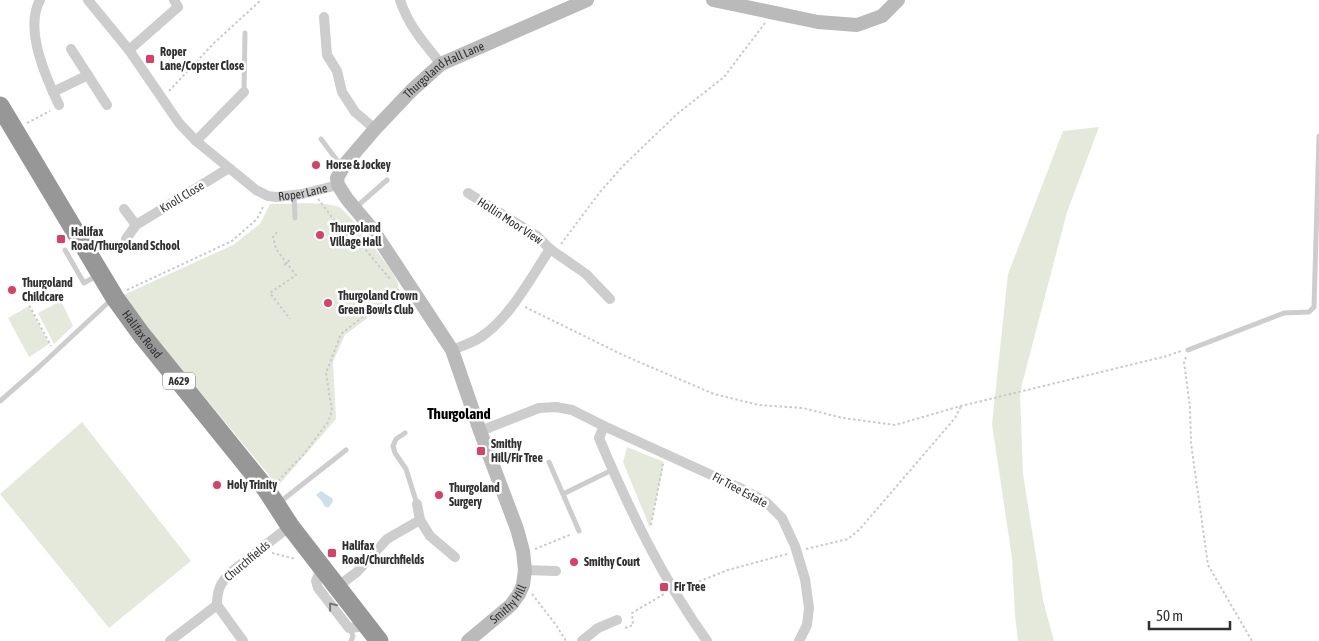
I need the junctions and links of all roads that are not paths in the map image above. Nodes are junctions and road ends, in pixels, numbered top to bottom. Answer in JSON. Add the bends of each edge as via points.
{"nodes":[{"id":1,"x":40,"y":0,"type":"edge"},
{"id":2,"x":88,"y":0,"type":"edge"},
{"id":3,"x":174,"y":0,"type":"edge"},
{"id":4,"x":400,"y":0,"type":"edge"},
{"id":5,"x":587,"y":0,"type":"edge"},
{"id":6,"x":713,"y":0,"type":"edge"},
{"id":7,"x":898,"y":0,"type":"edge"},
{"id":8,"x":324,"y":17,"type":"dead end"},
{"id":9,"x":245,"y":33,"type":"dead end"},
{"id":10,"x":71,"y":49,"type":"dead end"},
{"id":11,"x":129,"y":50,"type":"junction"},
{"id":12,"x":441,"y":64,"type":"junction"},
{"id":13,"x":88,"y":75,"type":"junction"},
{"id":14,"x":53,"y":92,"type":"junction"},
{"id":15,"x":244,"y":92,"type":"joint"},
{"id":16,"x":59,"y":105,"type":"road end"},
{"id":17,"x":0,"y":106,"type":"edge"},
{"id":18,"x":107,"y":106,"type":"dead end"},
{"id":19,"x":375,"y":129,"type":"junction"},
{"id":20,"x":1319,"y":136,"type":"edge"},
{"id":21,"x":321,"y":139,"type":"dead end"},
{"id":22,"x":196,"y":141,"type":"junction"},
{"id":23,"x":343,"y":167,"type":"junction"},
{"id":24,"x":229,"y":168,"type":"junction"},
{"id":25,"x":387,"y":180,"type":"dead end"},
{"id":26,"x":338,"y":185,"type":"junction"},
{"id":27,"x":1318,"y":185,"type":"edge"},
{"id":28,"x":468,"y":193,"type":"dead end"},
{"id":29,"x":294,"y":195,"type":"junction"},
{"id":30,"x":355,"y":208,"type":"junction"},
{"id":31,"x":124,"y":209,"type":"dead end"},
{"id":32,"x":295,"y":218,"type":"dead end"},
{"id":33,"x":1318,"y":220,"type":"edge"},
{"id":34,"x":136,"y":225,"type":"junction"},
{"id":35,"x":126,"y":239,"type":"dead end"},
{"id":36,"x":65,"y":250,"type":"dead end"},
{"id":37,"x":553,"y":250,"type":"junction"},
{"id":38,"x":101,"y":274,"type":"junction"},
{"id":39,"x":115,"y":297,"type":"junction"},
{"id":40,"x":610,"y":300,"type":"dead end"},
{"id":41,"x":452,"y":350,"type":"junction"},
{"id":42,"x":1188,"y":350,"type":"road end"},
{"id":43,"x":0,"y":401,"type":"edge"},
{"id":44,"x":604,"y":426,"type":"junction"},
{"id":45,"x":480,"y":431,"type":"junction"},
{"id":46,"x":405,"y":433,"type":"dead end"},
{"id":47,"x":346,"y":450,"type":"dead end"},
{"id":48,"x":549,"y":462,"type":"dead end"},
{"id":49,"x":612,"y":470,"type":"junction"},
{"id":50,"x":563,"y":494,"type":"junction"},
{"id":51,"x":272,"y":499,"type":"junction"},
{"id":52,"x":417,"y":504,"type":"joint"},
{"id":53,"x":420,"y":520,"type":"junction"},
{"id":54,"x":290,"y":526,"type":"junction"},
{"id":55,"x":580,"y":531,"type":"road end"},
{"id":56,"x":523,"y":554,"type":"joint"},
{"id":57,"x":455,"y":557,"type":"dead end"},
{"id":58,"x":322,"y":566,"type":"junction"},
{"id":59,"x":525,"y":570,"type":"junction"},
{"id":60,"x":556,"y":571,"type":"dead end"},
{"id":61,"x":338,"y":586,"type":"junction"},
{"id":62,"x":217,"y":605,"type":"junction"},
{"id":63,"x":618,"y":620,"type":"dead end"},
{"id":64,"x":358,"y":627,"type":"junction"},
{"id":65,"x":170,"y":641,"type":"edge"},
{"id":66,"x":243,"y":641,"type":"edge"},
{"id":67,"x":351,"y":641,"type":"edge"},
{"id":68,"x":379,"y":641,"type":"edge"},
{"id":69,"x":468,"y":641,"type":"edge"},
{"id":70,"x":582,"y":641,"type":"edge"},
{"id":71,"x":707,"y":641,"type":"edge"},
{"id":72,"x":799,"y":641,"type":"edge"}],
"edges":[{"from":1,"to":14,"type":"street","via":[[34,20],[36,38]]},
{"from":2,"to":11,"type":"street","name":"Roper Lane"},
{"from":3,"to":11,"type":"street","via":[[178,7]]},
{"from":4,"to":12,"type":"street","via":[[416,34]]},
{"from":5,"to":12,"type":"street","name":"Thurgoland Hall Lane"},
{"from":6,"to":7,"type":"street","via":[[818,22],[857,25],[882,16]]},
{"from":8,"to":19,"type":"street","via":[[327,56],[337,71],[342,92],[355,112]]},
{"from":9,"to":15,"type":"lane"},
{"from":10,"to":13,"type":"street"},
{"from":11,"to":22,"type":"street","name":"Roper Lane","via":[[179,123]]},
{"from":12,"to":19,"type":"street","name":"Thurgoland Hall Lane"},
{"from":13,"to":14,"type":"street"},
{"from":13,"to":18,"type":"street"},
{"from":14,"to":16,"type":"street"},
{"from":15,"to":22,"type":"street"},
{"from":17,"to":38,"type":"highway","name":"Halifax Road","number":"A629"},
{"from":19,"to":23,"type":"street","name":"Thurgoland Hall Lane"},
{"from":20,"to":27,"type":"lane"},
{"from":21,"to":23,"type":"lane"},
{"from":22,"to":24,"type":"street","name":"Roper Lane"},
{"from":23,"to":26,"type":"street","name":"Thurgoland Hall Lane"},
{"from":24,"to":29,"type":"street","name":"Roper Lane","via":[[268,196]]},
{"from":24,"to":34,"type":"street","name":"Knoll Close"},
{"from":25,"to":30,"type":"lane"},
{"from":26,"to":29,"type":"street","name":"Roper Lane"},
{"from":26,"to":30,"type":"street","name":"Roper Lane"},
{"from":27,"to":33,"type":"lane"},
{"from":28,"to":37,"type":"street","name":"Hollin Moor View","via":[[537,236]]},
{"from":29,"to":32,"type":"lane"},
{"from":30,"to":41,"type":"street","name":"Roper Lane"},
{"from":31,"to":34,"type":"street"},
{"from":33,"to":42,"type":"lane","via":[[1314,307],[1309,312],[1284,313]]},
{"from":34,"to":35,"type":"street","name":"Knoll Close"},
{"from":36,"to":38,"type":"lane","via":[[84,283]]},
{"from":37,"to":40,"type":"street","name":"Hollin Moor View","via":[[586,274]]},
{"from":37,"to":41,"type":"street","name":"Hollin Moor View","via":[[495,324],[482,336]]},
{"from":38,"to":39,"type":"highway","name":"Halifax Road","number":"A629"},
{"from":39,"to":43,"type":"lane"},
{"from":39,"to":51,"type":"highway","name":"Halifax Road","number":"A629"},
{"from":41,"to":45,"type":"street","name":"Roper Lane"},
{"from":44,"to":45,"type":"street","name":"Fir Tree Estate","via":[[572,410],[556,407],[539,408]]},
{"from":44,"to":49,"type":"street","via":[[599,438]]},
{"from":44,"to":72,"type":"street","name":"Fir Tree Estate","via":[[742,489],[766,502],[782,518],[805,579],[809,608],[807,625]]},
{"from":45,"to":56,"type":"street","name":"Roper Lane","via":[[517,529]]},
{"from":46,"to":52,"type":"lane","via":[[396,439],[393,446],[406,468]]},
{"from":47,"to":51,"type":"lane"},
{"from":48,"to":50,"type":"lane"},
{"from":49,"to":50,"type":"lane"},
{"from":49,"to":71,"type":"street","via":[[647,544]]},
{"from":50,"to":55,"type":"lane"},
{"from":51,"to":54,"type":"highway","name":"Halifax Road","number":"A629"},
{"from":52,"to":53,"type":"street"},
{"from":53,"to":57,"type":"street","via":[[430,536]]},
{"from":53,"to":61,"type":"street","via":[[388,539],[357,572]]},
{"from":54,"to":58,"type":"highway","name":"Halifax Road","number":"A629"},
{"from":54,"to":62,"type":"street","name":"Churchfields","via":[[223,580]]},
{"from":56,"to":59,"type":"street","name":"Smithy Hill"},
{"from":58,"to":61,"type":"highway","name":"Halifax Road","number":"A629"},
{"from":64,"to":58,"type":"street","one_way":true,"via":[[318,588],[316,581]]},
{"from":59,"to":60,"type":"street"},
{"from":59,"to":69,"type":"street","name":"Smithy Hill","via":[[523,584],[511,605]]},
{"from":61,"to":64,"type":"highway","name":"Halifax Road","number":"A629"},
{"from":62,"to":65,"type":"street"},
{"from":62,"to":66,"type":"street"},
{"from":63,"to":70,"type":"street","via":[[598,628]]},
{"from":64,"to":67,"type":"lane"},
{"from":64,"to":68,"type":"highway","name":"Halifax Road","number":"A629"}]}
